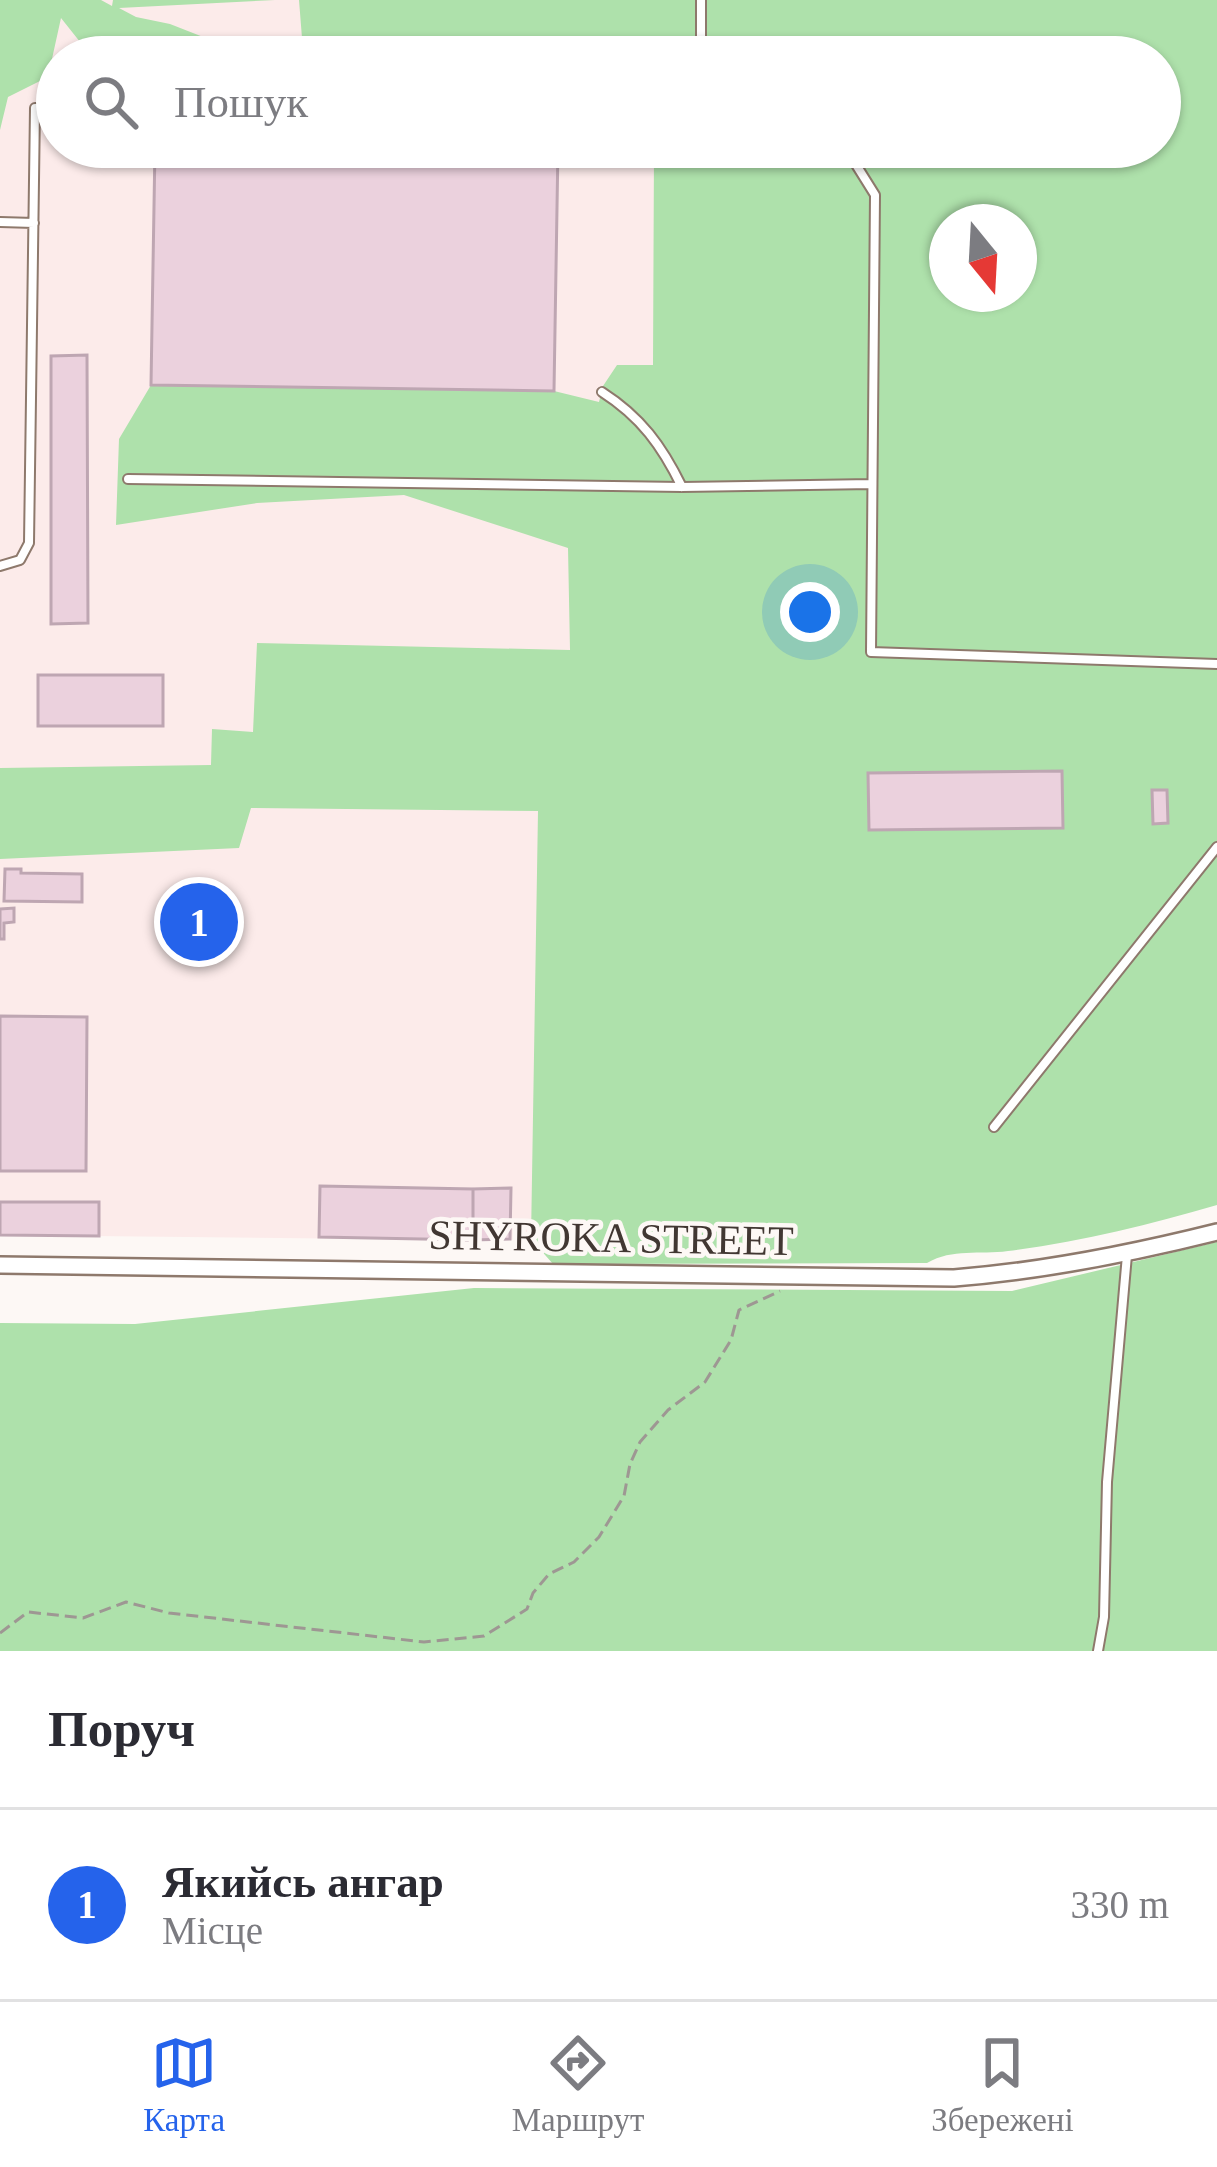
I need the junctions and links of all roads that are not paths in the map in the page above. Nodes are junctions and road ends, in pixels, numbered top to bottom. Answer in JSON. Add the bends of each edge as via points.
{"nodes":[{"id":1,"x":701,"y":0,"type":"edge"},
{"id":2,"x":701,"y":36,"type":"edge"},
{"id":3,"x":36,"y":108,"type":"edge"},
{"id":4,"x":858,"y":168,"type":"edge"},
{"id":5,"x":0,"y":222,"type":"edge"},
{"id":6,"x":34,"y":223,"type":"junction"},
{"id":7,"x":602,"y":392,"type":"dead end"},
{"id":8,"x":128,"y":479,"type":"dead end"},
{"id":9,"x":872,"y":484,"type":"junction"},
{"id":10,"x":682,"y":488,"type":"junction"},
{"id":11,"x":0,"y":566,"type":"edge"},
{"id":12,"x":1217,"y":664,"type":"edge"},
{"id":13,"x":1217,"y":848,"type":"edge"},
{"id":14,"x":994,"y":1127,"type":"dead end"},
{"id":15,"x":1217,"y":1232,"type":"edge"},
{"id":16,"x":1127,"y":1255,"type":"junction"},
{"id":17,"x":0,"y":1265,"type":"edge"},
{"id":18,"x":1098,"y":1651,"type":"edge"}],
"edges":[{"from":1,"to":2,"type":"lane"},
{"from":3,"to":6,"type":"lane"},
{"from":4,"to":9,"type":"lane","via":[[875,195]]},
{"from":5,"to":6,"type":"lane"},
{"from":6,"to":11,"type":"lane","via":[[29,543],[20,560]]},
{"from":7,"to":10,"type":"lane","via":[[652,433]]},
{"from":8,"to":10,"type":"lane"},
{"from":9,"to":10,"type":"lane"},
{"from":9,"to":12,"type":"lane","via":[[871,652]]},
{"from":13,"to":14,"type":"lane"},
{"from":15,"to":16,"type":"street","name":"SHYROKA STREET"},
{"from":16,"to":17,"type":"street","name":"SHYROKA STREET","via":[[954,1278]]},
{"from":16,"to":18,"type":"lane"}]}
